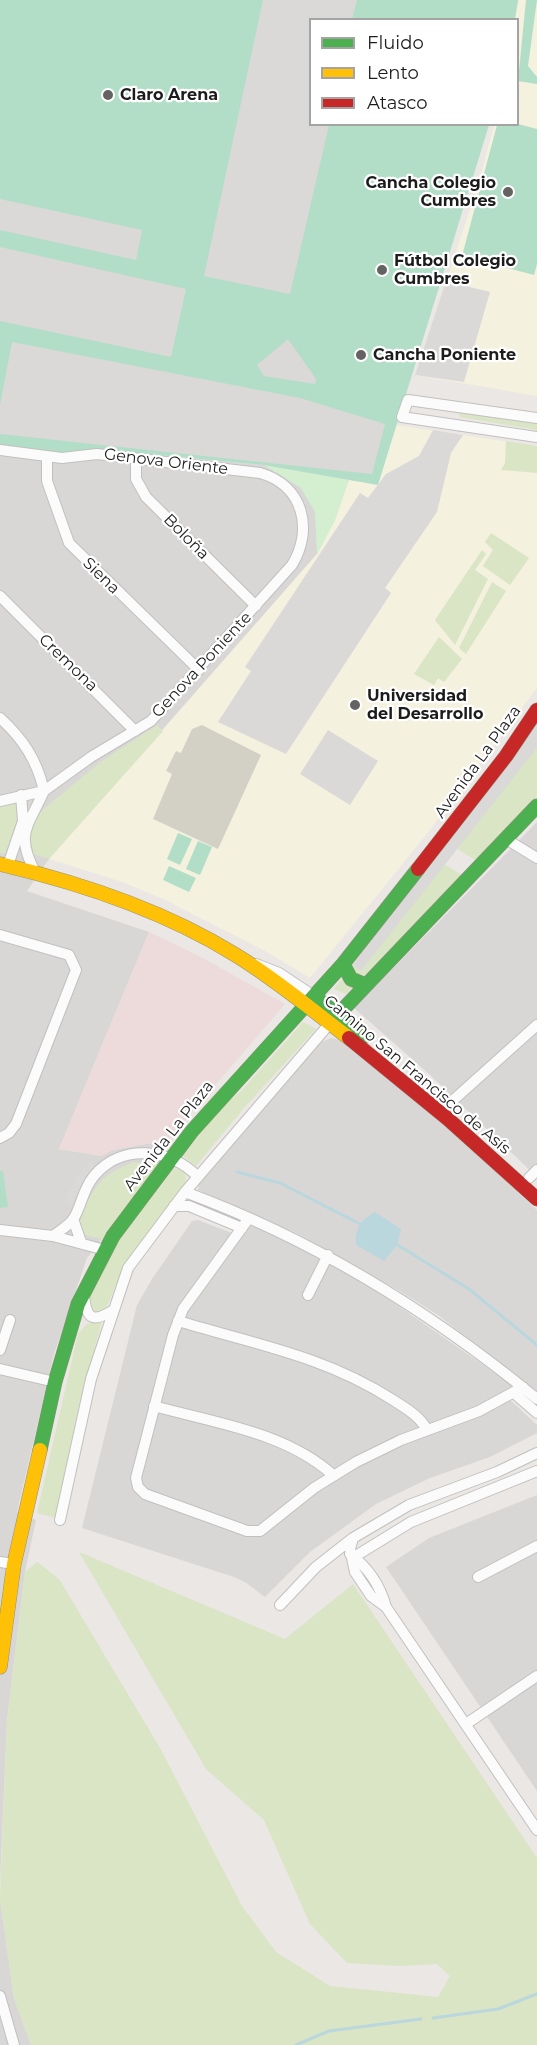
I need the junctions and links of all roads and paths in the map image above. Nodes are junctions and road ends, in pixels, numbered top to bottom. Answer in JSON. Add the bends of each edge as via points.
{"nodes":[{"id":1,"x":454,"y":407,"type":"junction"},
{"id":2,"x":537,"y":418,"type":"edge"},
{"id":3,"x":445,"y":422,"type":"junction"},
{"id":4,"x":537,"y":437,"type":"edge"},
{"id":5,"x":0,"y":450,"type":"edge"},
{"id":6,"x":47,"y":458,"type":"junction"},
{"id":7,"x":136,"y":459,"type":"junction"},
{"id":8,"x":290,"y":492,"type":"joint"},
{"id":9,"x":0,"y":596,"type":"edge"},
{"id":10,"x":256,"y":606,"type":"junction"},
{"id":11,"x":199,"y":670,"type":"junction"},
{"id":12,"x":537,"y":710,"type":"edge"},
{"id":13,"x":0,"y":718,"type":"edge"},
{"id":14,"x":135,"y":731,"type":"junction"},
{"id":15,"x":45,"y":791,"type":"junction"},
{"id":16,"x":21,"y":795,"type":"junction"},
{"id":17,"x":0,"y":801,"type":"edge"},
{"id":18,"x":537,"y":807,"type":"edge"},
{"id":19,"x":506,"y":838,"type":"junction"},
{"id":20,"x":537,"y":858,"type":"edge"},
{"id":21,"x":4,"y":865,"type":"edge"},
{"id":22,"x":35,"y":872,"type":"junction"},
{"id":23,"x":0,"y":935,"type":"edge"},
{"id":24,"x":343,"y":964,"type":"junction"},
{"id":25,"x":366,"y":985,"type":"junction"},
{"id":26,"x":311,"y":1001,"type":"junction"},
{"id":27,"x":335,"y":1018,"type":"junction"},
{"id":28,"x":537,"y":1026,"type":"edge"},
{"id":29,"x":443,"y":1108,"type":"junction"},
{"id":30,"x":0,"y":1138,"type":"edge"},
{"id":31,"x":172,"y":1158,"type":"junction"},
{"id":32,"x":198,"y":1177,"type":"junction"},
{"id":33,"x":534,"y":1178,"type":"edge"},
{"id":34,"x":185,"y":1192,"type":"junction"},
{"id":35,"x":537,"y":1199,"type":"edge"},
{"id":36,"x":174,"y":1206,"type":"junction"},
{"id":37,"x":74,"y":1218,"type":"junction"},
{"id":38,"x":249,"y":1218,"type":"junction"},
{"id":39,"x":242,"y":1228,"type":"junction"},
{"id":40,"x":0,"y":1230,"type":"edge"},
{"id":41,"x":53,"y":1236,"type":"junction"},
{"id":42,"x":81,"y":1242,"type":"junction"},
{"id":43,"x":105,"y":1250,"type":"junction"},
{"id":44,"x":328,"y":1255,"type":"junction"},
{"id":45,"x":83,"y":1291,"type":"junction"},
{"id":46,"x":308,"y":1295,"type":"dead end"},
{"id":47,"x":112,"y":1311,"type":"junction"},
{"id":48,"x":96,"y":1319,"type":"junction"},
{"id":49,"x":10,"y":1320,"type":"dead end"},
{"id":50,"x":178,"y":1321,"type":"junction"},
{"id":51,"x":71,"y":1329,"type":"junction"},
{"id":52,"x":0,"y":1350,"type":"edge"},
{"id":53,"x":0,"y":1369,"type":"edge"},
{"id":54,"x":55,"y":1382,"type":"junction"},
{"id":55,"x":519,"y":1390,"type":"junction"},
{"id":56,"x":537,"y":1399,"type":"edge"},
{"id":57,"x":154,"y":1406,"type":"junction"},
{"id":58,"x":537,"y":1413,"type":"edge"},
{"id":59,"x":426,"y":1430,"type":"junction"},
{"id":60,"x":537,"y":1452,"type":"edge"},
{"id":61,"x":537,"y":1470,"type":"edge"},
{"id":62,"x":333,"y":1475,"type":"junction"},
{"id":63,"x":60,"y":1520,"type":"dead end"},
{"id":64,"x":353,"y":1538,"type":"junction"},
{"id":65,"x":537,"y":1546,"type":"edge"},
{"id":66,"x":333,"y":1553,"type":"junction"},
{"id":67,"x":354,"y":1557,"type":"junction"},
{"id":68,"x":0,"y":1562,"type":"edge"},
{"id":69,"x":14,"y":1564,"type":"junction"},
{"id":70,"x":478,"y":1577,"type":"dead end"},
{"id":71,"x":280,"y":1605,"type":"dead end"},
{"id":72,"x":0,"y":1667,"type":"edge"},
{"id":73,"x":537,"y":1676,"type":"edge"},
{"id":74,"x":466,"y":1724,"type":"junction"},
{"id":75,"x":537,"y":1830,"type":"edge"},
{"id":76,"x":0,"y":1996,"type":"edge"},
{"id":77,"x":14,"y":2045,"type":"edge"}],
"edges":[{"from":1,"to":2,"type":"street"},
{"from":1,"to":3,"type":"street"},
{"from":1,"to":3,"type":"street","via":[[408,400],[402,417]]},
{"from":3,"to":4,"type":"street"},
{"from":5,"to":6,"type":"street","name":"Genova Oriente"},
{"from":6,"to":7,"type":"street","name":"Genova Oriente","via":[[98,454]]},
{"from":6,"to":11,"type":"street","name":"Siena","via":[[47,481],[69,543]]},
{"from":7,"to":8,"type":"street","name":"Genova Oriente","via":[[260,473]]},
{"from":7,"to":10,"type":"street","name":"Boloña","via":[[136,479],[146,497]]},
{"from":8,"to":10,"type":"street","name":"Genova Poniente","via":[[303,515],[303,543],[292,565]]},
{"from":9,"to":14,"type":"street","name":"Cremona"},
{"from":10,"to":11,"type":"street","name":"Genova Poniente"},
{"from":11,"to":14,"type":"street","name":"Genova Poniente","via":[[160,712]]},
{"from":12,"to":24,"type":"main road","name":"Avenida La Plaza","via":[[506,756]]},
{"from":13,"to":15,"type":"street","via":[[29,750]]},
{"from":14,"to":15,"type":"street","name":"Genova Poniente"},
{"from":15,"to":16,"type":"street","name":"Genova Poniente"},
{"from":15,"to":22,"type":"street","via":[[25,831],[25,854]]},
{"from":16,"to":17,"type":"street","name":"Genova Poniente"},
{"from":16,"to":21,"type":"street","via":[[23,820]]},
{"from":18,"to":19,"type":"main road"},
{"from":19,"to":20,"type":"street"},
{"from":19,"to":25,"type":"main road"},
{"from":21,"to":22,"type":"main road","name":"Camino San Francisco de Asís"},
{"from":22,"to":26,"type":"main road","name":"Camino San Francisco de Asís","via":[[203,937]]},
{"from":23,"to":30,"type":"street","via":[[69,955],[76,970],[16,1124]]},
{"from":24,"to":25,"type":"main road","via":[[351,979]]},
{"from":24,"to":26,"type":"main road","name":"Avenida La Plaza"},
{"from":25,"to":27,"type":"main road"},
{"from":26,"to":27,"type":"main road","name":"Camino San Francisco de Asís"},
{"from":26,"to":31,"type":"main road","name":"Avenida La Plaza","via":[[229,1087]]},
{"from":27,"to":29,"type":"main road","name":"Camino San Francisco de Asís"},
{"from":27,"to":32,"type":"street"},
{"from":28,"to":29,"type":"street"},
{"from":29,"to":33,"type":"main road","name":"Camino San Francisco de Asís"},
{"from":29,"to":35,"type":"main road","name":"Camino San Francisco de Asís"},
{"from":31,"to":32,"type":"street"},
{"from":31,"to":37,"type":"street","via":[[134,1154],[102,1167],[86,1187]]},
{"from":31,"to":43,"type":"main road","name":"Avenida La Plaza"},
{"from":32,"to":34,"type":"street"},
{"from":34,"to":36,"type":"street"},
{"from":34,"to":38,"type":"street"},
{"from":36,"to":39,"type":"street","via":[[189,1206]]},
{"from":36,"to":47,"type":"street","via":[[128,1268]]},
{"from":37,"to":41,"type":"street"},
{"from":37,"to":42,"type":"street"},
{"from":38,"to":39,"type":"street"},
{"from":38,"to":44,"type":"street"},
{"from":39,"to":50,"type":"street","via":[[191,1295]]},
{"from":40,"to":41,"type":"street"},
{"from":41,"to":42,"type":"street"},
{"from":42,"to":43,"type":"street"},
{"from":43,"to":45,"type":"main road","name":"Avenida La Plaza"},
{"from":44,"to":46,"type":"street"},
{"from":44,"to":55,"type":"street","via":[[442,1325]]},
{"from":45,"to":48,"type":"street","via":[[86,1312]]},
{"from":45,"to":51,"type":"main road","name":"Avenida La Plaza"},
{"from":47,"to":48,"type":"street"},
{"from":47,"to":63,"type":"street","via":[[91,1379]]},
{"from":48,"to":51,"type":"street"},
{"from":49,"to":52,"type":"street"},
{"from":50,"to":57,"type":"street"},
{"from":50,"to":59,"type":"street","via":[[336,1368],[409,1411]]},
{"from":51,"to":54,"type":"main road","name":"Avenida La Plaza"},
{"from":53,"to":54,"type":"street"},
{"from":54,"to":69,"type":"main road","name":"Avenida La Plaza"},
{"from":55,"to":56,"type":"street"},
{"from":55,"to":58,"type":"street"},
{"from":55,"to":59,"type":"street","via":[[472,1414]]},
{"from":57,"to":62,"type":"street","via":[[276,1440],[318,1462]]},
{"from":57,"to":62,"type":"street","via":[[136,1478],[145,1494],[256,1532],[266,1529]]},
{"from":59,"to":62,"type":"street"},
{"from":60,"to":64,"type":"street","via":[[497,1472],[418,1501]]},
{"from":61,"to":67,"type":"street","via":[[411,1521]]},
{"from":64,"to":66,"type":"street"},
{"from":64,"to":67,"type":"street","via":[[350,1546]]},
{"from":65,"to":70,"type":"street"},
{"from":66,"to":67,"type":"street","via":[[344,1551]]},
{"from":66,"to":71,"type":"street"},
{"from":67,"to":74,"type":"street","via":[[365,1566],[381,1590],[386,1607]]},
{"from":68,"to":69,"type":"street"},
{"from":69,"to":72,"type":"main road","name":"Avenida La Plaza"},
{"from":73,"to":74,"type":"street"},
{"from":74,"to":75,"type":"street"},
{"from":76,"to":77,"type":"street"}]}
